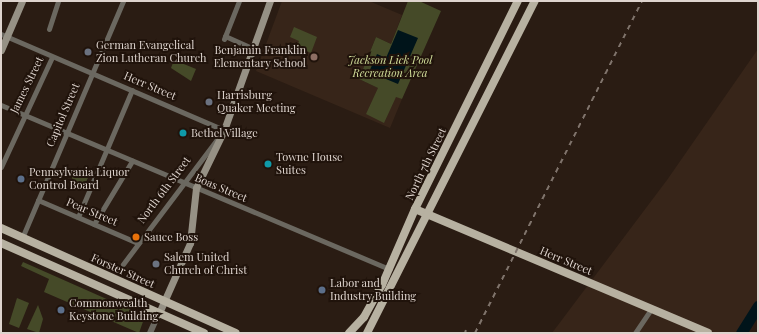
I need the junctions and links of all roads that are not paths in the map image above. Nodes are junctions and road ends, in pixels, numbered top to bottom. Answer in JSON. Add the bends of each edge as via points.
{"nodes":[{"id":1,"x":22,"y":1,"type":"edge"},
{"id":2,"x":58,"y":1,"type":"edge"},
{"id":3,"x":123,"y":1,"type":"edge"},
{"id":4,"x":239,"y":1,"type":"edge"},
{"id":5,"x":270,"y":1,"type":"edge"},
{"id":6,"x":518,"y":1,"type":"edge"},
{"id":7,"x":534,"y":1,"type":"edge"},
{"id":8,"x":49,"y":29,"type":"dead end"},
{"id":9,"x":4,"y":35,"type":"edge"},
{"id":10,"x":252,"y":48,"type":"junction"},
{"id":11,"x":1,"y":50,"type":"edge"},
{"id":12,"x":52,"y":57,"type":"junction"},
{"id":13,"x":92,"y":73,"type":"junction"},
{"id":14,"x":132,"y":90,"type":"junction"},
{"id":15,"x":1,"y":105,"type":"edge"},
{"id":16,"x":23,"y":115,"type":"junction"},
{"id":17,"x":224,"y":130,"type":"junction"},
{"id":18,"x":66,"y":133,"type":"junction"},
{"id":19,"x":106,"y":151,"type":"junction"},
{"id":20,"x":132,"y":162,"type":"junction"},
{"id":21,"x":1,"y":167,"type":"edge"},
{"id":22,"x":183,"y":183,"type":"junction"},
{"id":23,"x":196,"y":188,"type":"junction"},
{"id":24,"x":38,"y":200,"type":"junction"},
{"id":25,"x":415,"y":209,"type":"junction"},
{"id":26,"x":429,"y":215,"type":"junction"},
{"id":27,"x":78,"y":217,"type":"junction"},
{"id":28,"x":94,"y":224,"type":"junction"},
{"id":29,"x":1,"y":228,"type":"edge"},
{"id":30,"x":22,"y":238,"type":"junction"},
{"id":31,"x":1,"y":243,"type":"edge"},
{"id":32,"x":138,"y":243,"type":"junction"},
{"id":33,"x":123,"y":264,"type":"dead end"},
{"id":34,"x":390,"y":269,"type":"junction"},
{"id":35,"x":166,"y":302,"type":"junction"},
{"id":36,"x":651,"y":309,"type":"junction"},
{"id":37,"x":160,"y":313,"type":"junction"},
{"id":38,"x":364,"y":317,"type":"junction"},
{"id":39,"x":150,"y":333,"type":"edge"},
{"id":40,"x":204,"y":333,"type":"edge"},
{"id":41,"x":236,"y":333,"type":"edge"},
{"id":42,"x":343,"y":333,"type":"edge"},
{"id":43,"x":349,"y":333,"type":"edge"},
{"id":44,"x":368,"y":333,"type":"edge"},
{"id":45,"x":636,"y":333,"type":"edge"},
{"id":46,"x":708,"y":333,"type":"edge"}],
"edges":[{"from":1,"to":9,"type":"main road"},
{"from":2,"to":8,"type":"street"},
{"from":3,"to":13,"type":"street","name":"Capitol Street"},
{"from":4,"to":10,"type":"street","via":[[224,38]]},
{"from":5,"to":10,"type":"main road","name":"North 6th Street"},
{"from":6,"to":25,"type":"main road","name":"North 7th Street"},
{"from":7,"to":26,"type":"main road"},
{"from":9,"to":11,"type":"main road"},
{"from":9,"to":12,"type":"street","name":"Herr Street"},
{"from":10,"to":17,"type":"main road","name":"North 6th Street"},
{"from":12,"to":13,"type":"street","name":"Herr Street"},
{"from":12,"to":16,"type":"street","name":"James Street"},
{"from":13,"to":14,"type":"street","name":"Herr Street"},
{"from":13,"to":18,"type":"street","name":"Capitol Street"},
{"from":14,"to":17,"type":"street","name":"Herr Street"},
{"from":14,"to":19,"type":"street"},
{"from":15,"to":16,"type":"street","name":"Boas Street"},
{"from":16,"to":18,"type":"street","name":"Boas Street"},
{"from":16,"to":21,"type":"street","name":"James Street"},
{"from":17,"to":22,"type":"street","name":"North 6th Street"},
{"from":17,"to":23,"type":"main road","name":"North 6th Street"},
{"from":18,"to":19,"type":"street","name":"Boas Street"},
{"from":18,"to":24,"type":"street","name":"Capitol Street"},
{"from":19,"to":20,"type":"street","name":"Boas Street"},
{"from":19,"to":27,"type":"street"},
{"from":20,"to":22,"type":"street","name":"Boas Street"},
{"from":20,"to":28,"type":"street","via":[[109,194]]},
{"from":22,"to":23,"type":"street","name":"Boas Street"},
{"from":22,"to":32,"type":"street","name":"North 6th Street"},
{"from":23,"to":34,"type":"street","name":"Boas Street"},
{"from":23,"to":35,"type":"main road","name":"North 6th Street","via":[[190,243]]},
{"from":24,"to":27,"type":"street","name":"Pear Street"},
{"from":24,"to":30,"type":"street","name":"Capitol Street"},
{"from":25,"to":26,"type":"main road","name":"Herr Street"},
{"from":25,"to":34,"type":"main road","name":"North 7th Street"},
{"from":26,"to":36,"type":"main road","name":"Herr Street"},
{"from":26,"to":44,"type":"main road"},
{"from":27,"to":28,"type":"street","name":"Pear Street"},
{"from":28,"to":32,"type":"street","name":"Pear Street"},
{"from":29,"to":30,"type":"main road","name":"Forster Street"},
{"from":30,"to":35,"type":"main road","name":"Forster Street"},
{"from":31,"to":37,"type":"main road"},
{"from":32,"to":33,"type":"street","name":"North 6th Street"},
{"from":34,"to":38,"type":"main road","name":"North 7th Street"},
{"from":35,"to":37,"type":"main road","name":"North 6th Street"},
{"from":35,"to":41,"type":"main road","name":"Forster Street"},
{"from":36,"to":45,"type":"street"},
{"from":36,"to":46,"type":"main road","name":"Herr Street"},
{"from":37,"to":39,"type":"street"},
{"from":37,"to":40,"type":"main road"},
{"from":38,"to":42,"type":"main road"},
{"from":38,"to":43,"type":"main road","name":"North 7th Street"}]}
